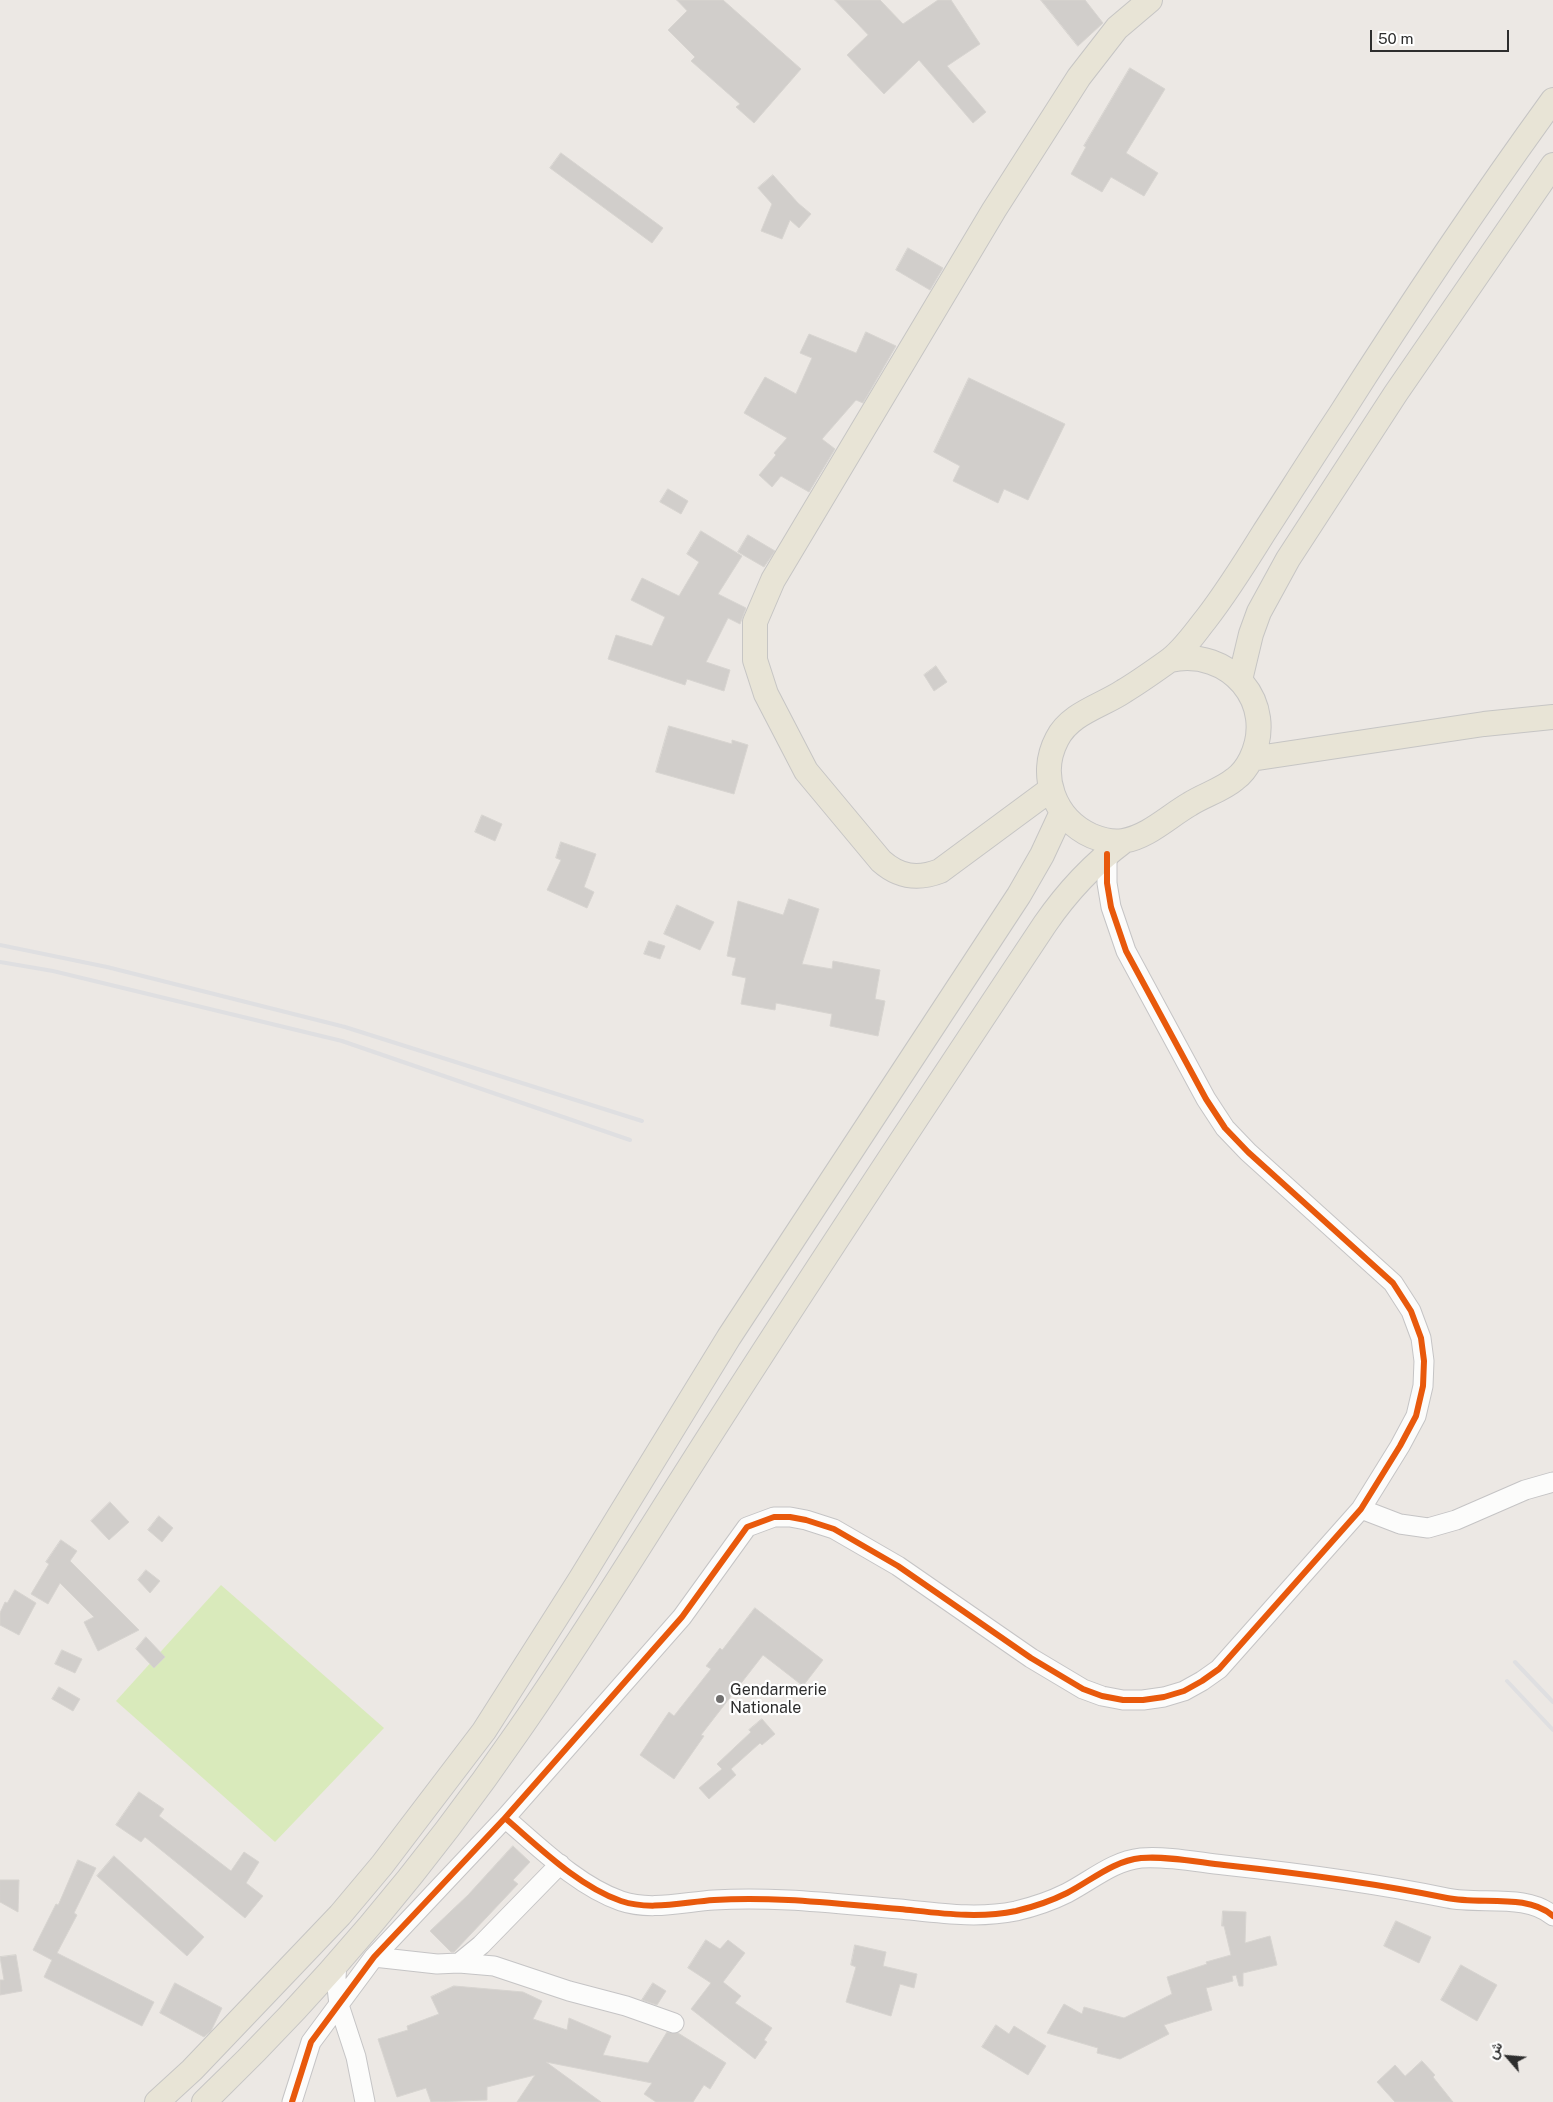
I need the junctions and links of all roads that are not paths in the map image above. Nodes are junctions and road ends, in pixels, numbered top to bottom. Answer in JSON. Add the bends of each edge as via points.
{"nodes":[{"id":1,"x":1150,"y":0,"type":"edge"},
{"id":2,"x":1553,"y":100,"type":"edge"},
{"id":3,"x":1553,"y":165,"type":"edge"},
{"id":4,"x":1239,"y":573,"type":"junction"},
{"id":5,"x":1270,"y":591,"type":"junction"},
{"id":6,"x":1170,"y":660,"type":"junction"},
{"id":7,"x":1240,"y":680,"type":"junction"},
{"id":8,"x":1553,"y":718,"type":"edge"},
{"id":9,"x":1251,"y":759,"type":"junction"},
{"id":10,"x":1051,"y":789,"type":"junction"},
{"id":11,"x":1062,"y":812,"type":"junction"},
{"id":12,"x":1115,"y":848,"type":"junction"},
{"id":13,"x":1553,"y":1482,"type":"edge"},
{"id":14,"x":1361,"y":1509,"type":"junction"},
{"id":15,"x":505,"y":1818,"type":"junction"},
{"id":16,"x":560,"y":1864,"type":"junction"},
{"id":17,"x":1553,"y":1916,"type":"edge"},
{"id":18,"x":324,"y":1932,"type":"junction"},
{"id":19,"x":374,"y":1957,"type":"junction"},
{"id":20,"x":340,"y":1960,"type":"junction"},
{"id":21,"x":459,"y":1963,"type":"junction"},
{"id":22,"x":339,"y":2005,"type":"junction"},
{"id":23,"x":674,"y":2023,"type":"dead end"},
{"id":24,"x":157,"y":2102,"type":"edge"},
{"id":25,"x":204,"y":2102,"type":"edge"},
{"id":26,"x":292,"y":2102,"type":"edge"},
{"id":27,"x":365,"y":2102,"type":"edge"}],
"edges":[{"from":1,"to":10,"type":"main road","via":[[1117,28],[1079,77],[994,210],[773,580],[755,622],[755,660],[766,694],[806,771],[889,868],[910,876],[940,871]]},
{"from":2,"to":4,"type":"main road","via":[[1366,373]]},
{"from":3,"to":5,"type":"main road","via":[[1396,393]]},
{"from":4,"to":5,"type":"main road"},
{"from":4,"to":6,"type":"main road"},
{"from":5,"to":7,"type":"main road","via":[[1251,634]]},
{"from":6,"to":7,"type":"main road","via":[[1185,656],[1215,662]]},
{"from":6,"to":10,"type":"main road","via":[[1062,729],[1051,752]]},
{"from":7,"to":9,"type":"main road","via":[[1257,713],[1258,736]]},
{"from":8,"to":9,"type":"main road","via":[[1484,724]]},
{"from":9,"to":12,"type":"main road","via":[[1234,780]]},
{"from":10,"to":11,"type":"main road"},
{"from":11,"to":12,"type":"main road","via":[[1081,830]]},
{"from":11,"to":18,"type":"main road","via":[[1019,895],[729,1337],[484,1731],[382,1865]]},
{"from":12,"to":14,"type":"street","via":[[1107,882],[1111,907],[1126,951],[1206,1099],[1225,1128],[1248,1152],[1393,1283],[1411,1311],[1424,1361],[1423,1386],[1416,1416]]},
{"from":12,"to":20,"type":"main road","via":[[1068,893],[1045,924],[816,1269],[518,1732],[381,1914]]},
{"from":13,"to":14,"type":"street","via":[[1428,1528],[1400,1524]]},
{"from":14,"to":15,"type":"street","via":[[1219,1669],[1184,1691],[1143,1700],[1123,1700],[1083,1689],[1031,1658],[898,1566],[834,1529],[806,1520],[774,1517],[747,1527],[682,1617]]},
{"from":15,"to":16,"type":"street"},
{"from":15,"to":19,"type":"street"},
{"from":16,"to":17,"type":"street","via":[[609,1896],[643,1906],[777,1899],[1000,1914],[1035,1906],[1068,1893],[1126,1861],[1153,1858],[1258,1868],[1470,1902],[1525,1903],[1536,1905]]},
{"from":16,"to":21,"type":"street","via":[[481,1945]]},
{"from":18,"to":20,"type":"main road"},
{"from":18,"to":24,"type":"main road","via":[[192,2070]]},
{"from":19,"to":21,"type":"street","via":[[437,1964]]},
{"from":19,"to":22,"type":"street"},
{"from":20,"to":22,"type":"street","via":[[336,1978]]},
{"from":20,"to":25,"type":"main road","via":[[270,2038]]},
{"from":21,"to":23,"type":"street","via":[[494,1966]]},
{"from":22,"to":26,"type":"street","via":[[312,2042]]},
{"from":22,"to":27,"type":"street","via":[[356,2057]]}]}
